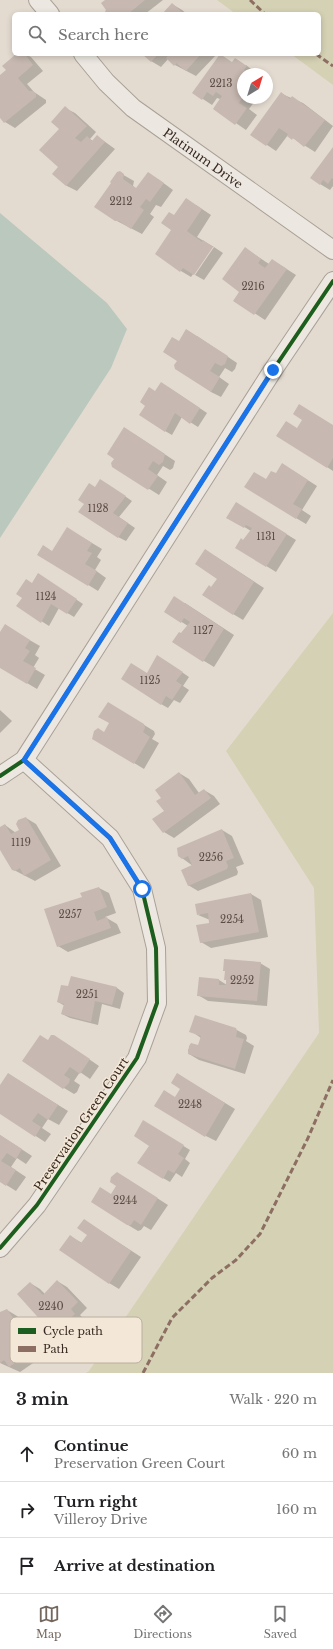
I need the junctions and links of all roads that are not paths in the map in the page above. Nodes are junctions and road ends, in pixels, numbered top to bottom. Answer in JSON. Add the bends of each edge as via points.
{"nodes":[{"id":1,"x":38,"y":0,"type":"edge"},
{"id":2,"x":48,"y":12,"type":"edge"},
{"id":3,"x":85,"y":56,"type":"edge"},
{"id":4,"x":333,"y":250,"type":"edge"},
{"id":5,"x":333,"y":281,"type":"edge"},
{"id":6,"x":24,"y":760,"type":"junction"},
{"id":7,"x":0,"y":776,"type":"edge"},
{"id":8,"x":0,"y":1248,"type":"edge"}],
"edges":[{"from":1,"to":2,"type":"street"},
{"from":3,"to":4,"type":"street","name":"Platinum Drive","via":[[106,82],[134,108]]},
{"from":5,"to":6,"type":"street","via":[[273,370]]},
{"from":6,"to":7,"type":"street"},
{"from":6,"to":8,"type":"street","name":"Preservation Green Court","via":[[110,838],[142,889],[156,948],[156,1003],[137,1058],[37,1205]]}]}
